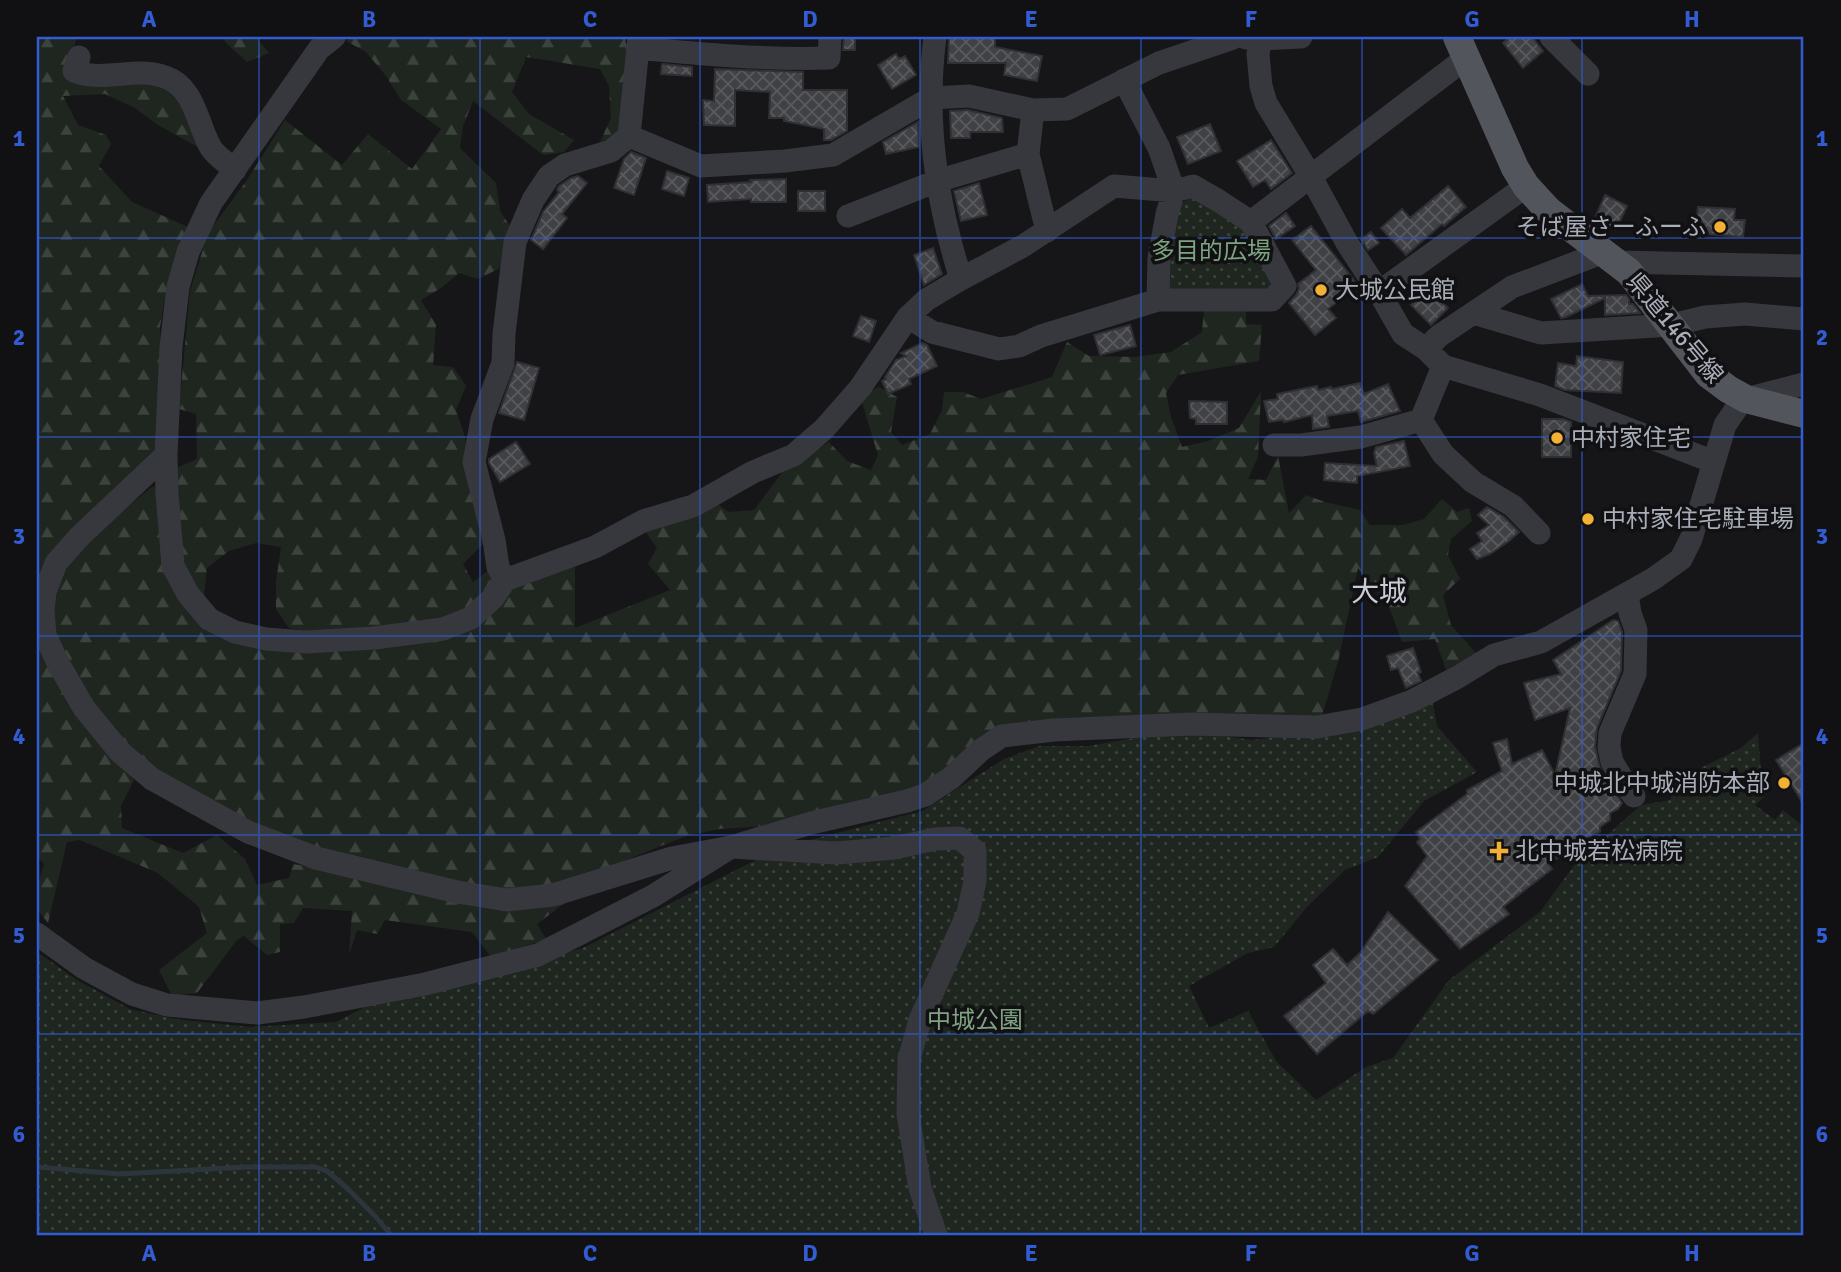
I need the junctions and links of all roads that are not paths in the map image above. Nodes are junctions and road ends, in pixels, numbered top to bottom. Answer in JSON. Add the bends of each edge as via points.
{"nodes":[{"id":1,"x":334,"y":37,"type":"edge"},
{"id":2,"x":830,"y":37,"type":"edge"},
{"id":3,"x":935,"y":37,"type":"edge"},
{"id":4,"x":1231,"y":37,"type":"edge"},
{"id":5,"x":1301,"y":37,"type":"edge"},
{"id":6,"x":1551,"y":37,"type":"edge"},
{"id":7,"x":1261,"y":38,"type":"edge"},
{"id":8,"x":638,"y":42,"type":"edge"},
{"id":9,"x":1462,"y":48,"type":"edge"},
{"id":10,"x":79,"y":57,"type":"dead end"},
{"id":11,"x":1588,"y":74,"type":"dead end"},
{"id":12,"x":1124,"y":80,"type":"junction"},
{"id":13,"x":931,"y":98,"type":"junction"},
{"id":14,"x":1033,"y":110,"type":"junction"},
{"id":15,"x":629,"y":136,"type":"junction"},
{"id":16,"x":1028,"y":154,"type":"junction"},
{"id":17,"x":234,"y":170,"type":"junction"},
{"id":18,"x":1311,"y":177,"type":"junction"},
{"id":19,"x":937,"y":181,"type":"junction"},
{"id":20,"x":1526,"y":186,"type":"junction"},
{"id":21,"x":1174,"y":191,"type":"junction"},
{"id":22,"x":848,"y":216,"type":"dead end"},
{"id":23,"x":1251,"y":222,"type":"junction"},
{"id":24,"x":1047,"y":231,"type":"junction"},
{"id":25,"x":1611,"y":257,"type":"junction"},
{"id":26,"x":1804,"y":265,"type":"edge"},
{"id":27,"x":961,"y":279,"type":"junction"},
{"id":28,"x":1379,"y":292,"type":"junction"},
{"id":29,"x":1158,"y":300,"type":"junction"},
{"id":30,"x":1473,"y":313,"type":"junction"},
{"id":31,"x":908,"y":317,"type":"junction"},
{"id":32,"x":1804,"y":318,"type":"edge"},
{"id":33,"x":1672,"y":325,"type":"junction"},
{"id":34,"x":1426,"y":349,"type":"junction"},
{"id":35,"x":1443,"y":366,"type":"junction"},
{"id":36,"x":1804,"y":384,"type":"edge"},
{"id":37,"x":1746,"y":399,"type":"junction"},
{"id":38,"x":1804,"y":414,"type":"edge"},
{"id":39,"x":1420,"y":420,"type":"junction"},
{"id":40,"x":1274,"y":445,"type":"dead end"},
{"id":41,"x":166,"y":454,"type":"junction"},
{"id":42,"x":1714,"y":462,"type":"junction"},
{"id":43,"x":1539,"y":533,"type":"dead end"},
{"id":44,"x":505,"y":580,"type":"junction"},
{"id":45,"x":1627,"y":594,"type":"junction"},
{"id":46,"x":1634,"y":796,"type":"dead end"},
{"id":47,"x":731,"y":847,"type":"junction"},
{"id":48,"x":37,"y":934,"type":"edge"},
{"id":49,"x":936,"y":1235,"type":"edge"}],
"edges":[{"from":1,"to":17,"type":"street","via":[[319,48]]},
{"from":2,"to":8,"type":"street","via":[[829,58],[794,59]]},
{"from":3,"to":13,"type":"street"},
{"from":4,"to":7,"type":"street"},
{"from":4,"to":12,"type":"street"},
{"from":5,"to":7,"type":"street"},
{"from":6,"to":11,"type":"street"},
{"from":7,"to":18,"type":"street","via":[[1258,54],[1266,103]]},
{"from":8,"to":15,"type":"street"},
{"from":9,"to":18,"type":"street"},
{"from":9,"to":20,"type":"main road","name":"県道146号線"},
{"from":10,"to":17,"type":"street","via":[[74,71],[86,76],[146,72],[168,78],[188,95],[212,150]]},
{"from":12,"to":14,"type":"street","via":[[1067,109]]},
{"from":12,"to":21,"type":"street","via":[[1159,148]]},
{"from":13,"to":14,"type":"street","via":[[969,96]]},
{"from":13,"to":15,"type":"street","via":[[833,155],[701,166]]},
{"from":13,"to":19,"type":"street"},
{"from":14,"to":16,"type":"street"},
{"from":15,"to":44,"type":"street","via":[[611,151],[565,165],[549,176],[515,242],[503,363],[482,419],[474,462]]},
{"from":16,"to":19,"type":"street"},
{"from":16,"to":24,"type":"street"},
{"from":17,"to":41,"type":"street","via":[[205,215],[178,287]]},
{"from":18,"to":23,"type":"street"},
{"from":18,"to":28,"type":"street"},
{"from":19,"to":22,"type":"street"},
{"from":19,"to":27,"type":"street"},
{"from":20,"to":25,"type":"main road","name":"県道146号線","via":[[1549,211]]},
{"from":20,"to":28,"type":"street"},
{"from":21,"to":23,"type":"street","via":[[1193,186]]},
{"from":21,"to":24,"type":"street","via":[[1114,186]]},
{"from":21,"to":29,"type":"street","via":[[1159,258]]},
{"from":23,"to":29,"type":"street","via":[[1284,286],[1272,300]]},
{"from":24,"to":27,"type":"street"},
{"from":25,"to":26,"type":"street"},
{"from":25,"to":30,"type":"street","via":[[1512,287]]},
{"from":25,"to":33,"type":"main road","name":"県道146号線"},
{"from":27,"to":31,"type":"street"},
{"from":28,"to":34,"type":"street","via":[[1403,334]]},
{"from":29,"to":31,"type":"street","via":[[999,349],[932,332]]},
{"from":30,"to":33,"type":"street","via":[[1541,333]]},
{"from":30,"to":34,"type":"street"},
{"from":31,"to":44,"type":"street","via":[[860,388],[794,455],[693,506],[643,521],[595,547]]},
{"from":32,"to":33,"type":"street","via":[[1745,314]]},
{"from":33,"to":37,"type":"main road","name":"県道146号線","via":[[1708,374]]},
{"from":34,"to":35,"type":"street"},
{"from":35,"to":39,"type":"street"},
{"from":35,"to":42,"type":"street","via":[[1540,396]]},
{"from":36,"to":37,"type":"street"},
{"from":37,"to":38,"type":"main road","name":"県道146号線"},
{"from":37,"to":42,"type":"street","via":[[1725,425]]},
{"from":39,"to":40,"type":"street","via":[[1361,437]]},
{"from":39,"to":43,"type":"street","via":[[1443,454],[1473,482],[1513,506]]},
{"from":41,"to":44,"type":"street","via":[[173,566],[209,619],[235,632],[306,642],[443,629],[471,618]]},
{"from":41,"to":47,"type":"street","via":[[56,563],[43,610],[45,635],[84,708],[121,752],[152,779],[248,832],[316,858],[435,888],[507,900],[553,894],[672,858]]},
{"from":42,"to":45,"type":"street","via":[[1681,559]]},
{"from":45,"to":46,"type":"street","via":[[1636,630],[1635,674],[1610,733],[1609,747],[1612,762]]},
{"from":45,"to":47,"type":"street","via":[[1541,642],[1494,655],[1412,701],[1362,719],[1317,727],[1191,724],[1002,736],[925,795]]},
{"from":47,"to":48,"type":"street","via":[[653,896],[538,955],[425,984],[257,1013],[167,1005],[132,994]]},
{"from":47,"to":49,"type":"street","via":[[837,853],[960,838],[975,851],[968,913],[920,1020],[909,1059],[908,1114],[920,1188]]}]}
